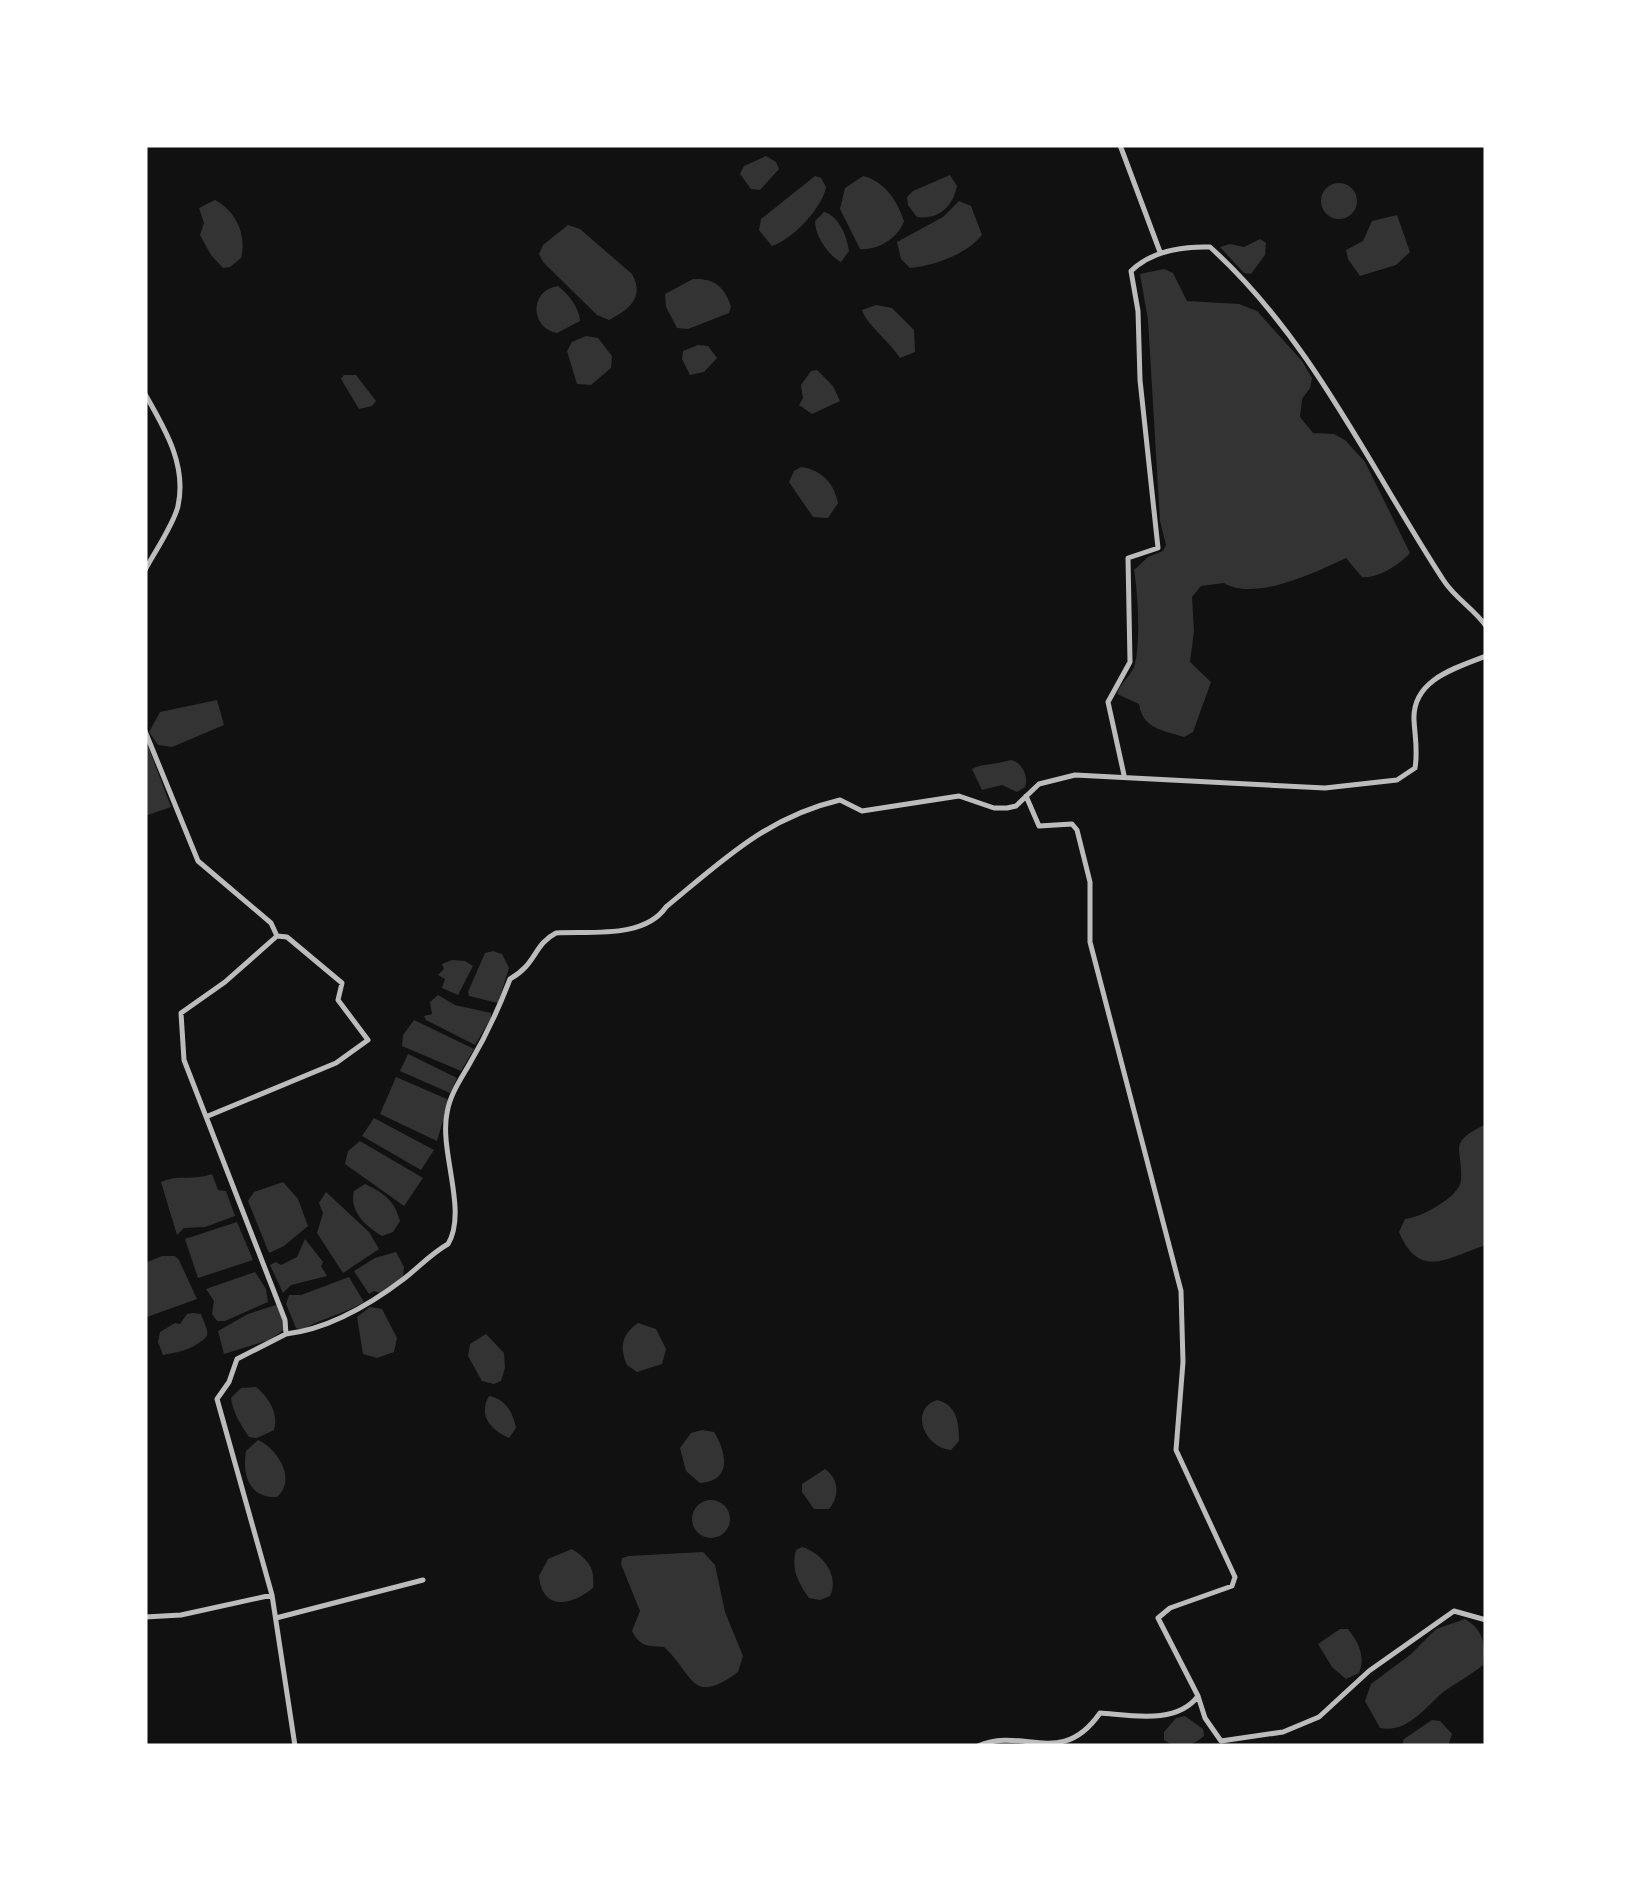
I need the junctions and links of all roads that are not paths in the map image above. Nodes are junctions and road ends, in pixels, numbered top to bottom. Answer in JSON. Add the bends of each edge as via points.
{"nodes":[{"id":1,"x":1120,"y":145,"type":"edge"},
{"id":2,"x":1160,"y":252,"type":"junction"},
{"id":3,"x":145,"y":394,"type":"edge"},
{"id":4,"x":145,"y":570,"type":"edge"},
{"id":5,"x":1486,"y":626,"type":"edge"},
{"id":6,"x":1486,"y":656,"type":"edge"},
{"id":7,"x":145,"y":731,"type":"edge"},
{"id":8,"x":1124,"y":776,"type":"junction"},
{"id":9,"x":1026,"y":796,"type":"junction"},
{"id":10,"x":278,"y":936,"type":"junction"},
{"id":11,"x":207,"y":1117,"type":"junction"},
{"id":12,"x":286,"y":1334,"type":"junction"},
{"id":13,"x":422,"y":1580,"type":"dead end"},
{"id":14,"x":272,"y":1595,"type":"junction"},
{"id":15,"x":145,"y":1617,"type":"edge"},
{"id":16,"x":276,"y":1618,"type":"junction"},
{"id":17,"x":1486,"y":1620,"type":"edge"},
{"id":18,"x":1198,"y":1696,"type":"junction"},
{"id":19,"x":1218,"y":1739,"type":"junction"},
{"id":20,"x":295,"y":1746,"type":"edge"},
{"id":21,"x":978,"y":1746,"type":"edge"},
{"id":22,"x":1208,"y":1746,"type":"edge"}],
"edges":[{"from":1,"to":2,"type":"street"},
{"from":2,"to":5,"type":"street","via":[[1210,248],[1237,271],[1349,423],[1448,587]]},
{"from":2,"to":8,"type":"street","via":[[1132,272],[1158,548],[1128,558],[1130,662],[1108,702]]},
{"from":3,"to":4,"type":"street","via":[[180,476],[178,506]]},
{"from":6,"to":8,"type":"street","via":[[1428,683],[1419,694],[1414,768],[1397,780],[1325,788]]},
{"from":7,"to":10,"type":"street","via":[[198,861]]},
{"from":8,"to":9,"type":"street","via":[[1064,776]]},
{"from":9,"to":12,"type":"street","via":[[1007,808],[959,796],[862,812],[840,800],[804,808],[735,849],[660,916],[621,929],[556,933],[541,942],[526,970],[510,979],[446,1112],[454,1211],[448,1244],[344,1317]]},
{"from":9,"to":18,"type":"street","via":[[1039,826],[1072,824],[1077,830],[1090,882],[1090,942],[1181,1291],[1176,1450],[1235,1577],[1232,1586],[1158,1618]]},
{"from":10,"to":11,"type":"street","via":[[181,1013],[184,1060]]},
{"from":10,"to":11,"type":"street","via":[[342,982],[338,1000],[368,1040],[336,1063]]},
{"from":11,"to":12,"type":"street"},
{"from":12,"to":14,"type":"street","via":[[237,1359],[217,1398]]},
{"from":13,"to":16,"type":"street"},
{"from":14,"to":15,"type":"street"},
{"from":14,"to":16,"type":"street"},
{"from":16,"to":20,"type":"street"},
{"from":17,"to":19,"type":"street","via":[[1454,1611],[1325,1713],[1266,1736]]},
{"from":18,"to":19,"type":"street"},
{"from":18,"to":21,"type":"street","via":[[1178,1712],[1100,1713],[1057,1746],[994,1740]]},
{"from":19,"to":22,"type":"street"}]}
